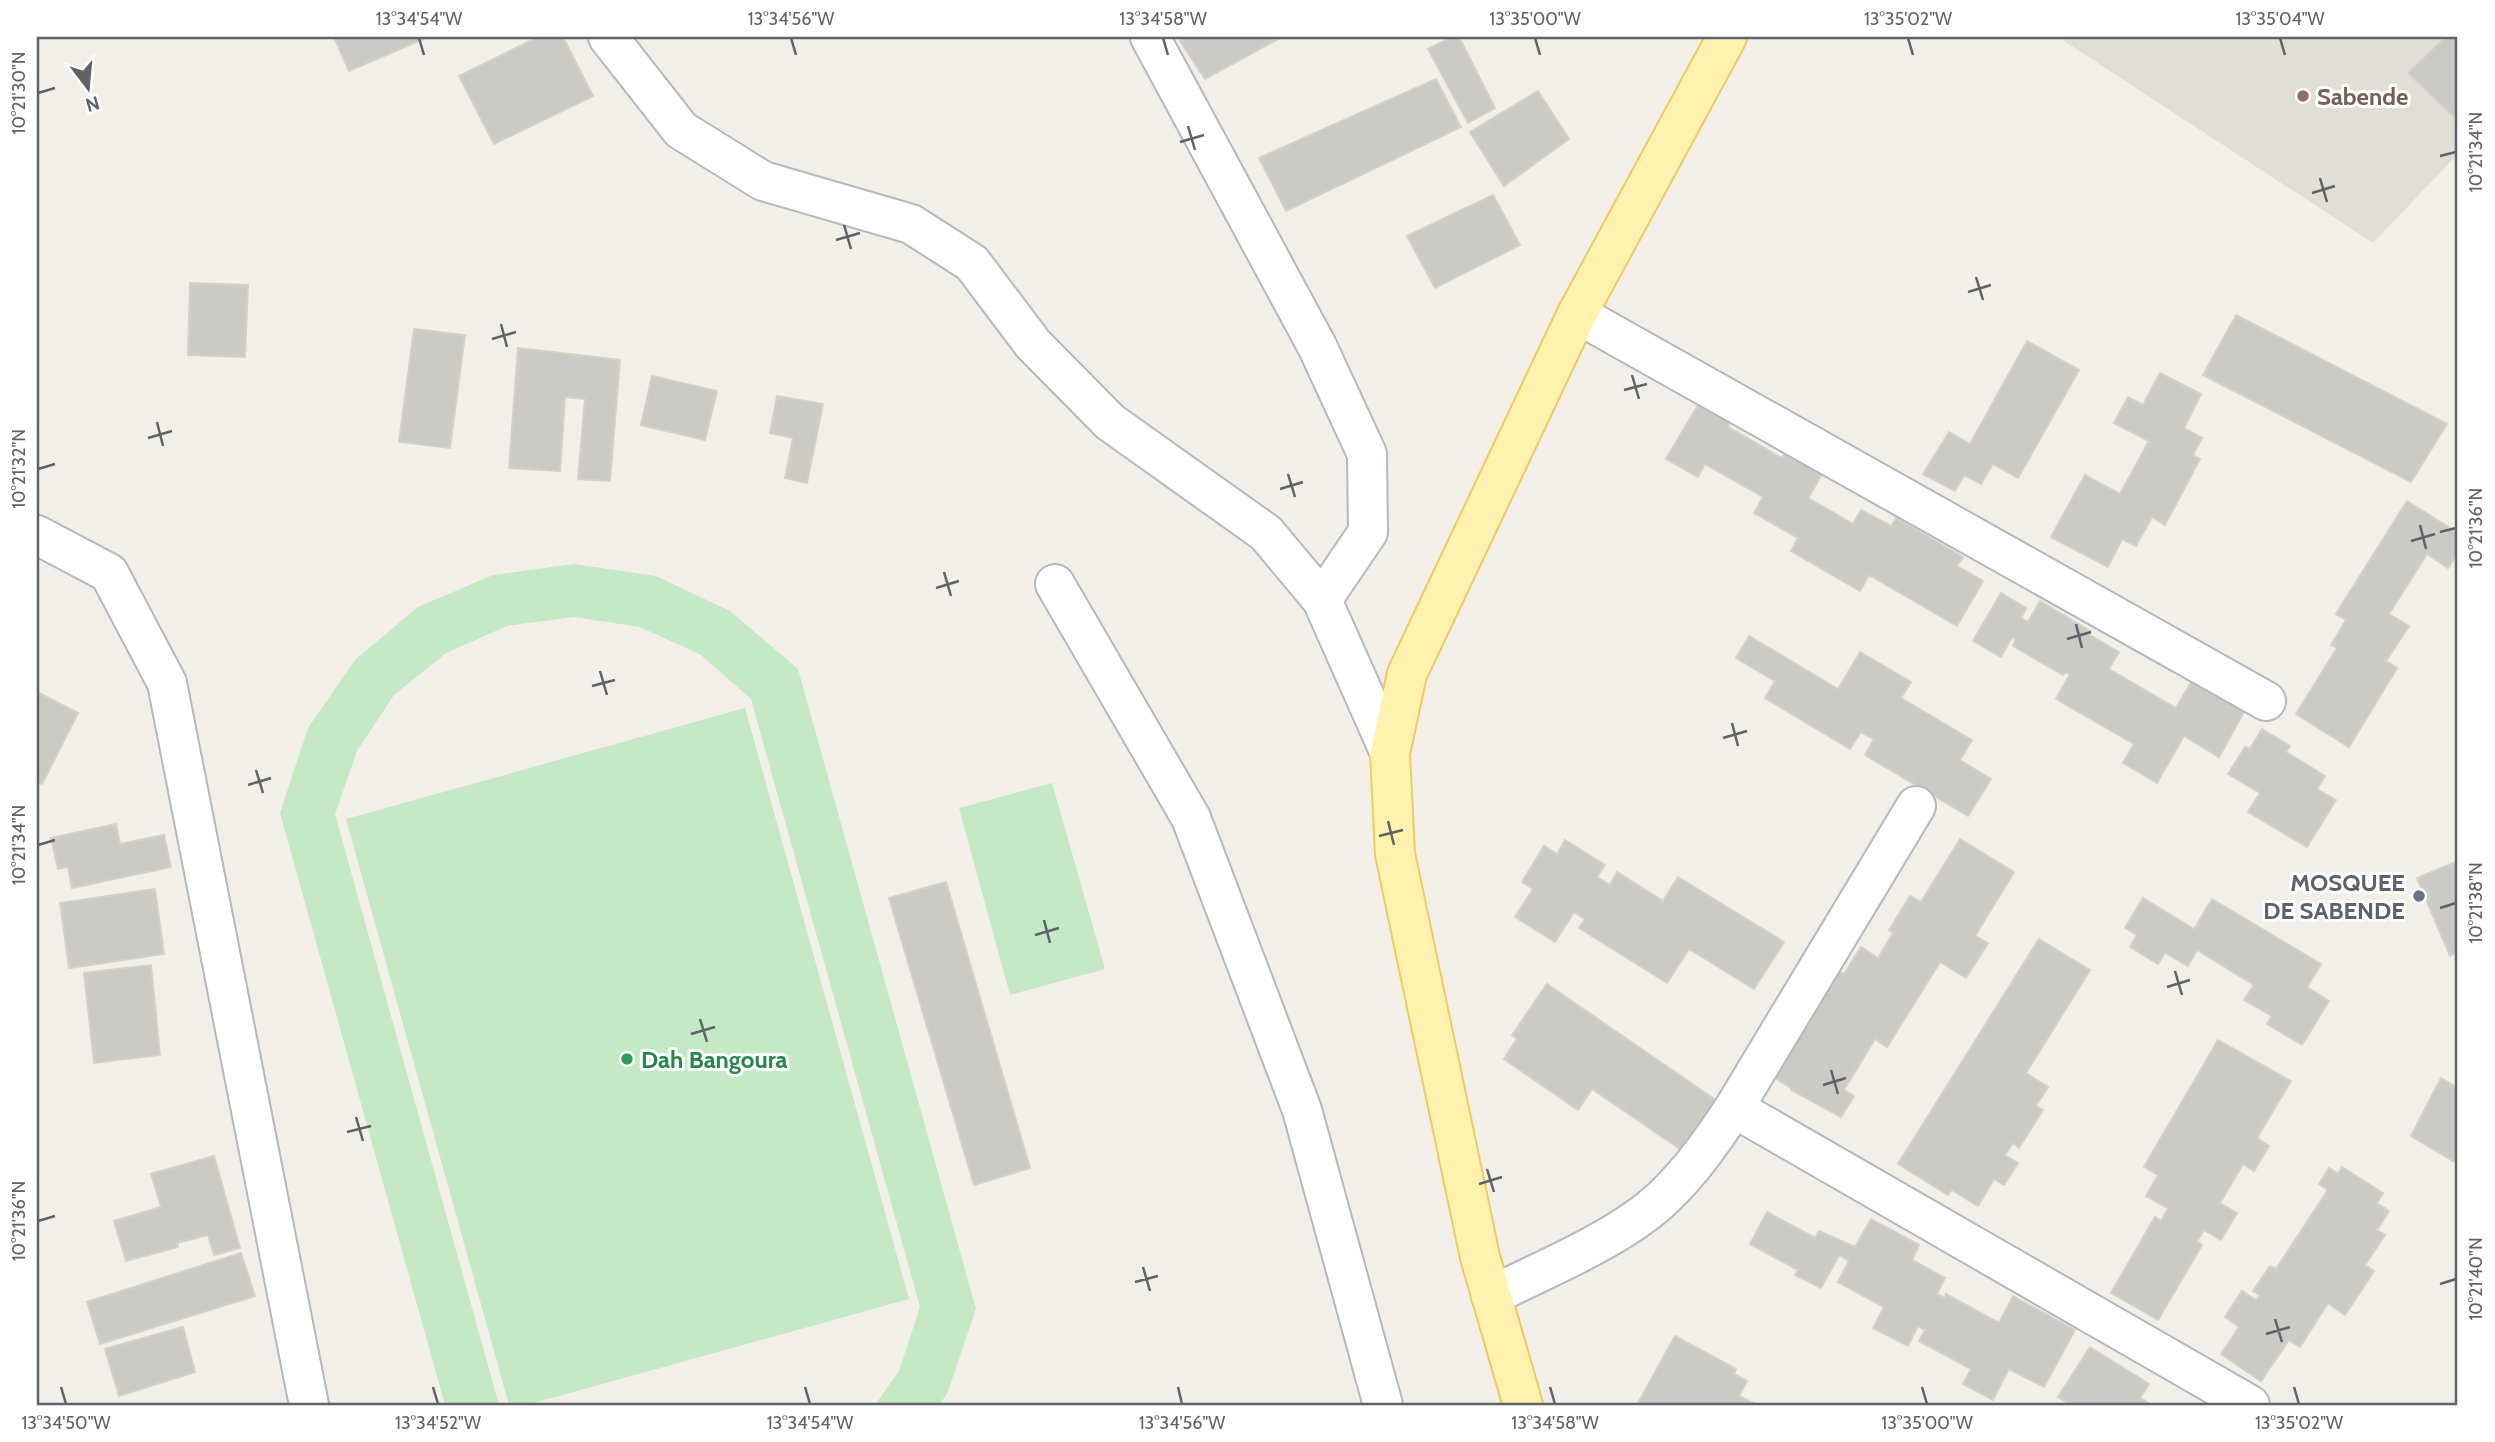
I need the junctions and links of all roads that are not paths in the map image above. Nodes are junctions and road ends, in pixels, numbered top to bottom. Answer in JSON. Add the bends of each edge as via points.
{"nodes":[{"id":1,"x":608,"y":37,"type":"edge"},
{"id":2,"x":1150,"y":37,"type":"edge"},
{"id":3,"x":1722,"y":39,"type":"edge"},
{"id":4,"x":1577,"y":314,"type":"junction"},
{"id":5,"x":37,"y":535,"type":"edge"},
{"id":6,"x":1055,"y":584,"type":"dead end"},
{"id":7,"x":1322,"y":600,"type":"junction"},
{"id":8,"x":2266,"y":701,"type":"dead end"},
{"id":9,"x":1390,"y":753,"type":"junction"},
{"id":10,"x":1916,"y":806,"type":"dead end"},
{"id":11,"x":1734,"y":1108,"type":"junction"},
{"id":12,"x":1491,"y":1296,"type":"junction"},
{"id":13,"x":309,"y":1405,"type":"edge"},
{"id":14,"x":1383,"y":1405,"type":"edge"},
{"id":15,"x":1523,"y":1405,"type":"edge"},
{"id":16,"x":2250,"y":1405,"type":"edge"}],
"edges":[{"from":1,"to":7,"type":"street","via":[[681,130],[751,174],[911,224],[972,263],[1033,344],[1110,422],[1266,533]]},
{"from":2,"to":7,"type":"street","via":[[1317,346],[1367,454],[1368,532]]},
{"from":3,"to":4,"type":"main road"},
{"from":4,"to":8,"type":"street"},
{"from":4,"to":9,"type":"main road","via":[[1407,674]]},
{"from":5,"to":13,"type":"street","via":[[109,573],[167,683]]},
{"from":6,"to":14,"type":"street","via":[[1191,818],[1303,1110]]},
{"from":7,"to":9,"type":"street"},
{"from":9,"to":12,"type":"main road","via":[[1395,854]]},
{"from":10,"to":11,"type":"street"},
{"from":11,"to":12,"type":"street","via":[[1700,1158],[1662,1199],[1614,1233]]},
{"from":11,"to":16,"type":"street"},
{"from":12,"to":15,"type":"main road"}]}
